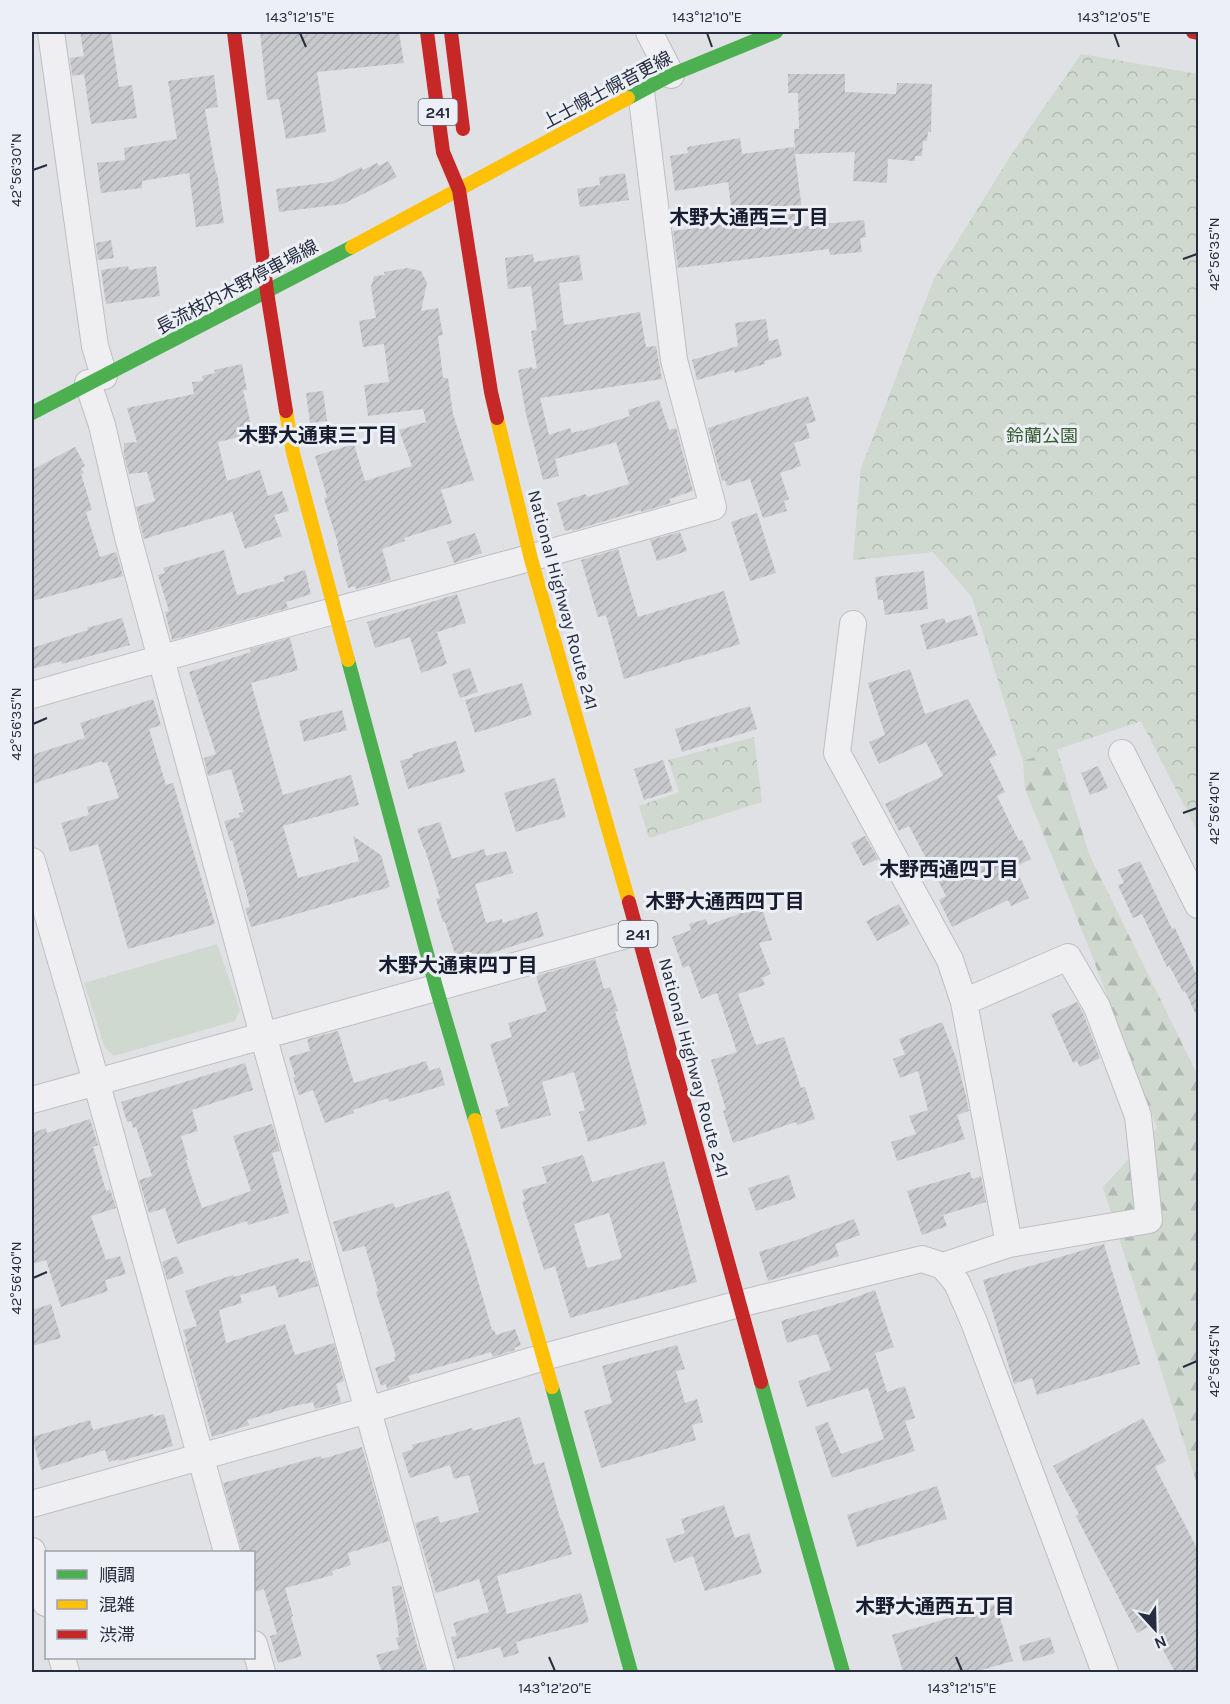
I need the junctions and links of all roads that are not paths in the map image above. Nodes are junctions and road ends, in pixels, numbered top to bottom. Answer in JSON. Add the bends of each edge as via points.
{"nodes":[{"id":1,"x":51,"y":32,"type":"edge"},
{"id":2,"x":234,"y":32,"type":"edge"},
{"id":3,"x":427,"y":32,"type":"edge"},
{"id":4,"x":452,"y":32,"type":"edge"},
{"id":5,"x":650,"y":32,"type":"edge"},
{"id":6,"x":776,"y":32,"type":"edge"},
{"id":7,"x":1193,"y":32,"type":"edge"},
{"id":8,"x":1198,"y":33,"type":"edge"},
{"id":9,"x":671,"y":75,"type":"junction"},
{"id":10,"x":641,"y":91,"type":"junction"},
{"id":11,"x":464,"y":144,"type":"dead end"},
{"id":12,"x":462,"y":167,"type":"dead end"},
{"id":13,"x":459,"y":190,"type":"junction"},
{"id":14,"x":267,"y":292,"type":"junction"},
{"id":15,"x":96,"y":380,"type":"junction"},
{"id":16,"x":32,"y":413,"type":"edge"},
{"id":17,"x":531,"y":559,"type":"junction"},
{"id":18,"x":335,"y":611,"type":"junction"},
{"id":19,"x":853,"y":624,"type":"dead end"},
{"id":20,"x":161,"y":658,"type":"junction"},
{"id":21,"x":32,"y":696,"type":"edge"},
{"id":22,"x":1122,"y":753,"type":"dead end"},
{"id":23,"x":32,"y":861,"type":"edge"},
{"id":24,"x":1198,"y":905,"type":"edge"},
{"id":25,"x":637,"y":932,"type":"junction"},
{"id":26,"x":436,"y":987,"type":"junction"},
{"id":27,"x":964,"y":1002,"type":"junction"},
{"id":28,"x":263,"y":1035,"type":"junction"},
{"id":29,"x":96,"y":1081,"type":"junction"},
{"id":30,"x":32,"y":1100,"type":"edge"},
{"id":31,"x":1009,"y":1244,"type":"junction"},
{"id":32,"x":943,"y":1266,"type":"junction"},
{"id":33,"x":739,"y":1304,"type":"junction"},
{"id":34,"x":544,"y":1357,"type":"junction"},
{"id":35,"x":369,"y":1410,"type":"junction"},
{"id":36,"x":200,"y":1457,"type":"junction"},
{"id":37,"x":32,"y":1504,"type":"edge"},
{"id":38,"x":32,"y":1551,"type":"edge"},
{"id":39,"x":227,"y":1551,"type":"edge"},
{"id":40,"x":45,"y":1599,"type":"edge"},
{"id":41,"x":255,"y":1648,"type":"edge"},
{"id":42,"x":262,"y":1672,"type":"edge"},
{"id":43,"x":441,"y":1672,"type":"edge"},
{"id":44,"x":631,"y":1672,"type":"edge"},
{"id":45,"x":843,"y":1672,"type":"edge"},
{"id":46,"x":1105,"y":1672,"type":"edge"}],
"edges":[{"from":1,"to":15,"type":"street","via":[[95,345]]},
{"from":2,"to":14,"type":"main road"},
{"from":3,"to":13,"type":"main road","name":"National Highway Route 241","number":"241","via":[[443,152]]},
{"from":4,"to":11,"type":"main road","number":"241"},
{"from":5,"to":9,"type":"street"},
{"from":6,"to":9,"type":"main road","name":"上士幌士幌音更線"},
{"from":7,"to":8,"type":"main road"},
{"from":9,"to":10,"type":"main road","name":"上士幌士幌音更線"},
{"from":10,"to":13,"type":"main road","name":"上士幌士幌音更線"},
{"from":10,"to":17,"type":"street","via":[[674,360],[713,507]]},
{"from":12,"to":13,"type":"main road","name":"National Highway Route 241","number":"241"},
{"from":13,"to":14,"type":"main road","name":"長流枝内木野停車場線"},
{"from":13,"to":17,"type":"main road","name":"National Highway Route 241","number":"241","via":[[491,392]]},
{"from":14,"to":15,"type":"main road","name":"長流枝内木野停車場線"},
{"from":14,"to":18,"type":"main road","via":[[293,453]]},
{"from":15,"to":16,"type":"main road","name":"長流枝内木野停車場線"},
{"from":15,"to":20,"type":"street","via":[[102,425],[128,537]]},
{"from":17,"to":18,"type":"street"},
{"from":17,"to":25,"type":"main road","name":"National Highway Route 241","number":"241"},
{"from":18,"to":20,"type":"street"},
{"from":18,"to":26,"type":"main road"},
{"from":19,"to":27,"type":"street","via":[[837,753],[950,960]]},
{"from":20,"to":21,"type":"street"},
{"from":20,"to":28,"type":"street"},
{"from":22,"to":24,"type":"street"},
{"from":23,"to":29,"type":"street"},
{"from":25,"to":26,"type":"street"},
{"from":25,"to":33,"type":"main road","name":"National Highway Route 241","number":"241"},
{"from":26,"to":28,"type":"street"},
{"from":26,"to":34,"type":"main road"},
{"from":27,"to":31,"type":"street"},
{"from":27,"to":31,"type":"street","via":[[1068,957],[1097,1006],[1138,1116],[1149,1220]]},
{"from":28,"to":29,"type":"street"},
{"from":28,"to":35,"type":"street"},
{"from":29,"to":30,"type":"street"},
{"from":29,"to":36,"type":"street"},
{"from":31,"to":32,"type":"street"},
{"from":32,"to":33,"type":"street","via":[[922,1259]]},
{"from":32,"to":46,"type":"street","via":[[957,1283],[974,1322]]},
{"from":33,"to":34,"type":"street"},
{"from":33,"to":45,"type":"main road","name":"National Highway Route 241","number":"241"},
{"from":34,"to":35,"type":"street"},
{"from":34,"to":44,"type":"main road"},
{"from":35,"to":36,"type":"street"},
{"from":35,"to":43,"type":"street"},
{"from":36,"to":37,"type":"street"},
{"from":36,"to":39,"type":"street"},
{"from":38,"to":40,"type":"street"},
{"from":41,"to":42,"type":"street"}]}
